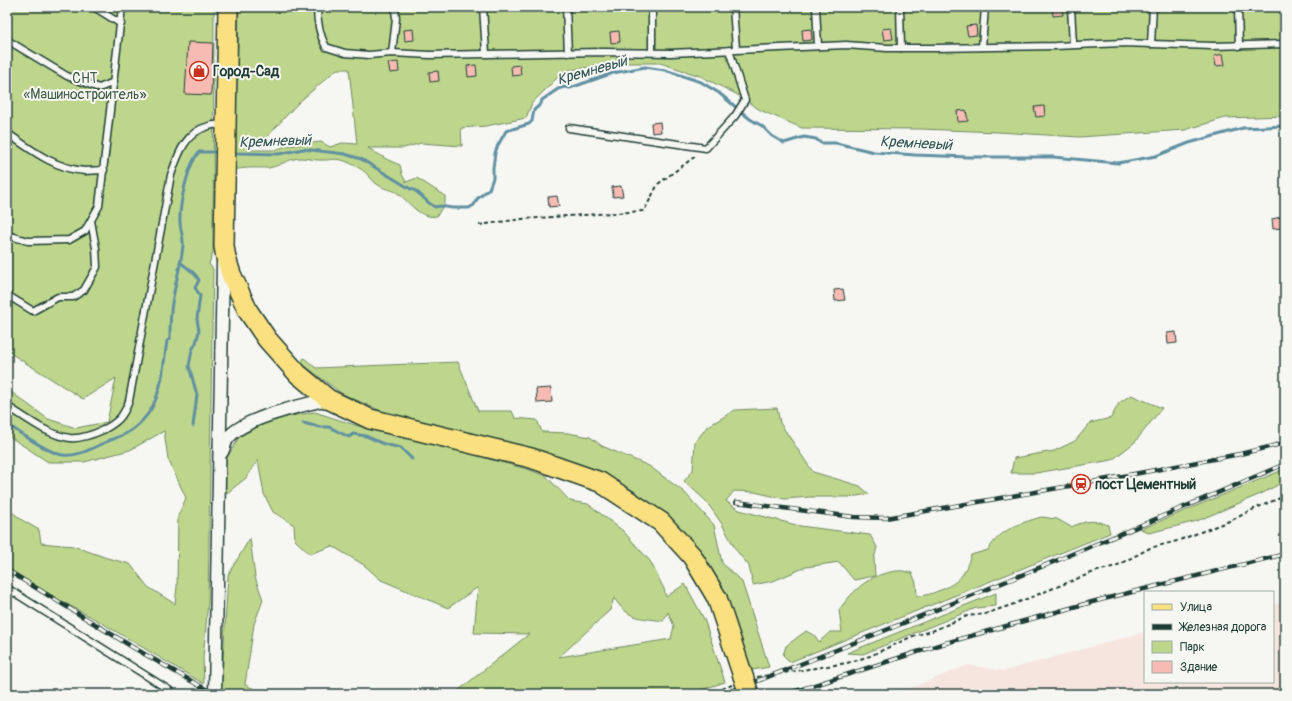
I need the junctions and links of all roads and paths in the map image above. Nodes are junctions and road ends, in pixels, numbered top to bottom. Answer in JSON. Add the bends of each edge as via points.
{"nodes":[{"id":1,"x":94,"y":7,"type":"edge"},
{"id":2,"x":122,"y":7,"type":"edge"},
{"id":3,"x":228,"y":7,"type":"edge"},
{"id":4,"x":317,"y":7,"type":"edge"},
{"id":5,"x":395,"y":7,"type":"edge"},
{"id":6,"x":483,"y":7,"type":"edge"},
{"id":7,"x":566,"y":7,"type":"edge"},
{"id":8,"x":652,"y":7,"type":"edge"},
{"id":9,"x":733,"y":7,"type":"edge"},
{"id":10,"x":816,"y":7,"type":"edge"},
{"id":11,"x":900,"y":7,"type":"edge"},
{"id":12,"x":985,"y":7,"type":"edge"},
{"id":13,"x":1071,"y":7,"type":"edge"},
{"id":14,"x":1153,"y":7,"type":"edge"},
{"id":15,"x":1238,"y":7,"type":"edge"},
{"id":16,"x":121,"y":24,"type":"junction"},
{"id":17,"x":7,"y":40,"type":"edge"},
{"id":18,"x":1152,"y":44,"type":"junction"},
{"id":19,"x":1285,"y":44,"type":"edge"},
{"id":20,"x":1073,"y":45,"type":"junction"},
{"id":21,"x":818,"y":46,"type":"junction"},
{"id":22,"x":1239,"y":46,"type":"junction"},
{"id":23,"x":982,"y":47,"type":"junction"},
{"id":24,"x":901,"y":48,"type":"junction"},
{"id":25,"x":732,"y":49,"type":"junction"},
{"id":26,"x":652,"y":52,"type":"junction"},
{"id":27,"x":392,"y":53,"type":"junction"},
{"id":28,"x":486,"y":53,"type":"junction"},
{"id":29,"x":568,"y":53,"type":"junction"},
{"id":30,"x":114,"y":82,"type":"junction"},
{"id":31,"x":569,"y":128,"type":"dead end"},
{"id":32,"x":226,"y":129,"type":"junction"},
{"id":33,"x":7,"y":133,"type":"edge"},
{"id":34,"x":706,"y":148,"type":"junction"},
{"id":35,"x":104,"y":170,"type":"junction"},
{"id":36,"x":91,"y":221,"type":"junction"},
{"id":37,"x":479,"y":225,"type":"dead end"},
{"id":38,"x":7,"y":235,"type":"edge"},
{"id":39,"x":224,"y":246,"type":"junction"},
{"id":40,"x":7,"y":295,"type":"edge"},
{"id":41,"x":328,"y":399,"type":"junction"},
{"id":42,"x":7,"y":406,"type":"edge"},
{"id":43,"x":220,"y":457,"type":"junction"},
{"id":44,"x":1285,"y":496,"type":"edge"},
{"id":45,"x":7,"y":588,"type":"edge"},
{"id":46,"x":746,"y":685,"type":"edge"},
{"id":47,"x":172,"y":694,"type":"edge"},
{"id":48,"x":216,"y":694,"type":"edge"},
{"id":49,"x":709,"y":694,"type":"edge"}],
"edges":[{"from":1,"to":16,"type":"lane"},
{"from":2,"to":16,"type":"lane"},
{"from":3,"to":32,"type":"main road"},
{"from":4,"to":27,"type":"lane","via":[[320,36],[326,47],[346,53]]},
{"from":5,"to":27,"type":"lane"},
{"from":6,"to":28,"type":"lane"},
{"from":7,"to":29,"type":"lane"},
{"from":8,"to":26,"type":"lane"},
{"from":9,"to":25,"type":"lane"},
{"from":10,"to":21,"type":"lane"},
{"from":11,"to":24,"type":"lane"},
{"from":12,"to":23,"type":"lane"},
{"from":13,"to":20,"type":"lane"},
{"from":14,"to":18,"type":"lane"},
{"from":15,"to":22,"type":"lane"},
{"from":16,"to":30,"type":"lane"},
{"from":17,"to":30,"type":"lane","via":[[67,76],[99,88]]},
{"from":18,"to":20,"type":"lane"},
{"from":18,"to":22,"type":"lane"},
{"from":19,"to":22,"type":"lane"},
{"from":20,"to":23,"type":"lane"},
{"from":21,"to":24,"type":"lane"},
{"from":21,"to":25,"type":"lane"},
{"from":23,"to":24,"type":"lane"},
{"from":25,"to":26,"type":"lane"},
{"from":25,"to":34,"type":"lane","via":[[745,100],[735,116]]},
{"from":26,"to":29,"type":"lane"},
{"from":27,"to":28,"type":"lane"},
{"from":28,"to":29,"type":"lane"},
{"from":30,"to":35,"type":"lane"},
{"from":31,"to":34,"type":"lane"},
{"from":32,"to":39,"type":"main road"},
{"from":32,"to":42,"type":"lane","via":[[209,126],[192,135],[183,144],[171,176],[129,401],[124,414],[114,424],[94,434],[72,438],[56,434]]},
{"from":33,"to":35,"type":"lane","via":[[31,150],[58,164],[84,171]]},
{"from":34,"to":37,"type":"path","via":[[658,184],[644,212],[522,219]]},
{"from":35,"to":36,"type":"lane","via":[[99,206]]},
{"from":36,"to":38,"type":"lane","via":[[85,231],[69,240],[28,241]]},
{"from":36,"to":40,"type":"lane","via":[[97,267],[84,290],[73,297],[58,297],[34,310]]},
{"from":39,"to":41,"type":"main road","via":[[231,274],[248,311],[298,374]]},
{"from":39,"to":43,"type":"street"},
{"from":41,"to":43,"type":"street","via":[[285,410],[240,428],[228,438]]},
{"from":41,"to":46,"type":"main road","bridge":true,"via":[[370,419],[531,458],[600,482],[661,522],[692,556],[717,598]]},
{"from":43,"to":48,"type":"street"},
{"from":44,"to":46,"type":"path","via":[[1232,520],[1177,541],[1150,548],[1116,566],[1068,581],[985,614],[967,616],[932,631],[912,636],[870,656],[847,663],[762,675]]},
{"from":45,"to":47,"type":"lane"},
{"from":46,"to":49,"type":"path"}]}
